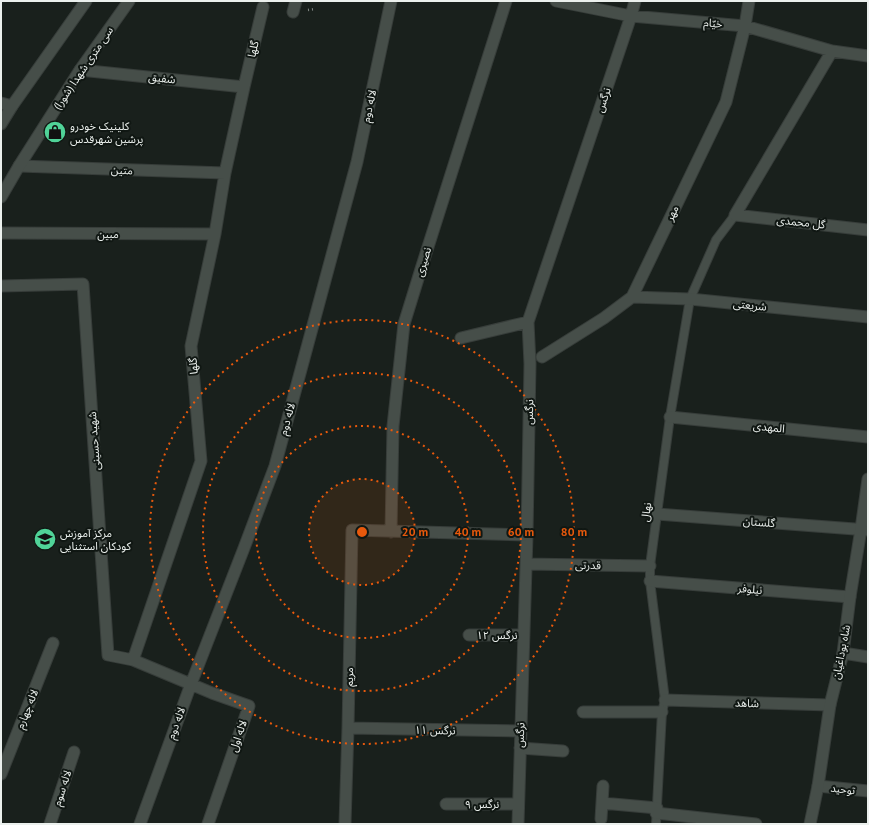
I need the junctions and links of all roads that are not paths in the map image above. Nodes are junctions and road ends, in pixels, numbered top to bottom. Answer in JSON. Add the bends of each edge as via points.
{"nodes":[{"id":1,"x":86,"y":1,"type":"edge"},
{"id":2,"x":129,"y":1,"type":"edge"},
{"id":3,"x":391,"y":1,"type":"edge"},
{"id":4,"x":506,"y":1,"type":"edge"},
{"id":5,"x":556,"y":1,"type":"edge"},
{"id":6,"x":635,"y":1,"type":"edge"},
{"id":7,"x":749,"y":1,"type":"edge"},
{"id":8,"x":262,"y":6,"type":"dead end"},
{"id":9,"x":632,"y":16,"type":"junction"},
{"id":10,"x":745,"y":26,"type":"junction"},
{"id":11,"x":832,"y":51,"type":"junction"},
{"id":12,"x":868,"y":56,"type":"edge"},
{"id":13,"x":80,"y":70,"type":"junction"},
{"id":14,"x":244,"y":87,"type":"junction"},
{"id":15,"x":6,"y":104,"type":"edge"},
{"id":16,"x":1,"y":124,"type":"edge"},
{"id":17,"x":19,"y":166,"type":"junction"},
{"id":18,"x":225,"y":173,"type":"junction"},
{"id":19,"x":1,"y":197,"type":"edge"},
{"id":20,"x":735,"y":215,"type":"junction"},
{"id":21,"x":868,"y":230,"type":"edge"},
{"id":22,"x":1,"y":233,"type":"edge"},
{"id":23,"x":215,"y":234,"type":"junction"},
{"id":24,"x":1,"y":286,"type":"edge"},
{"id":25,"x":632,"y":297,"type":"junction"},
{"id":26,"x":690,"y":299,"type":"junction"},
{"id":27,"x":868,"y":317,"type":"edge"},
{"id":28,"x":528,"y":322,"type":"junction"},
{"id":29,"x":461,"y":338,"type":"dead end"},
{"id":30,"x":542,"y":357,"type":"dead end"},
{"id":31,"x":670,"y":417,"type":"junction"},
{"id":32,"x":868,"y":437,"type":"edge"},
{"id":33,"x":868,"y":479,"type":"edge"},
{"id":34,"x":657,"y":514,"type":"junction"},
{"id":35,"x":864,"y":529,"type":"edge"},
{"id":36,"x":391,"y":532,"type":"junction"},
{"id":37,"x":527,"y":535,"type":"junction"},
{"id":38,"x":526,"y":564,"type":"junction"},
{"id":39,"x":650,"y":566,"type":"junction"},
{"id":40,"x":650,"y":581,"type":"junction"},
{"id":41,"x":850,"y":597,"type":"junction"},
{"id":42,"x":469,"y":635,"type":"dead end"},
{"id":43,"x":524,"y":635,"type":"junction"},
{"id":44,"x":53,"y":643,"type":"dead end"},
{"id":45,"x":843,"y":653,"type":"junction"},
{"id":46,"x":868,"y":657,"type":"edge"},
{"id":47,"x":133,"y":660,"type":"junction"},
{"id":48,"x":191,"y":684,"type":"junction"},
{"id":49,"x":665,"y":700,"type":"junction"},
{"id":50,"x":830,"y":705,"type":"junction"},
{"id":51,"x":582,"y":712,"type":"dead end"},
{"id":52,"x":662,"y":712,"type":"junction"},
{"id":53,"x":348,"y":728,"type":"junction"},
{"id":54,"x":521,"y":731,"type":"junction"},
{"id":55,"x":520,"y":748,"type":"junction"},
{"id":56,"x":563,"y":751,"type":"dead end"},
{"id":57,"x":74,"y":752,"type":"dead end"},
{"id":58,"x":1,"y":774,"type":"edge"},
{"id":59,"x":603,"y":786,"type":"dead end"},
{"id":60,"x":818,"y":786,"type":"junction"},
{"id":61,"x":868,"y":791,"type":"edge"},
{"id":62,"x":602,"y":803,"type":"junction"},
{"id":63,"x":446,"y":804,"type":"dead end"},
{"id":64,"x":518,"y":804,"type":"junction"},
{"id":65,"x":656,"y":815,"type":"edge"},
{"id":66,"x":601,"y":819,"type":"dead end"},
{"id":67,"x":50,"y":824,"type":"edge"},
{"id":68,"x":140,"y":824,"type":"edge"},
{"id":69,"x":208,"y":824,"type":"edge"},
{"id":70,"x":345,"y":824,"type":"edge"},
{"id":71,"x":518,"y":824,"type":"edge"},
{"id":72,"x":756,"y":824,"type":"edge"},
{"id":73,"x":810,"y":824,"type":"edge"}],
"edges":[{"from":1,"to":15,"type":"street"},
{"from":2,"to":13,"type":"street","name":"سی متری شهدا (شورا)"},
{"from":3,"to":48,"type":"street","name":"لاله دوم","via":[[357,162],[275,466]]},
{"from":4,"to":36,"type":"street","name":"نصیری","via":[[404,324],[393,426]]},
{"from":5,"to":9,"type":"street","name":"خیّام"},
{"from":6,"to":9,"type":"street","name":"نرگس"},
{"from":7,"to":10,"type":"street","name":"مهر"},
{"from":8,"to":14,"type":"street","name":"گلها"},
{"from":9,"to":10,"type":"street","name":"خیّام"},
{"from":9,"to":28,"type":"street","name":"نرگس"},
{"from":10,"to":11,"type":"street","name":"خیّام"},
{"from":10,"to":25,"type":"street","name":"مهر","via":[[726,102]]},
{"from":11,"to":12,"type":"street","name":"خیّام"},
{"from":11,"to":20,"type":"street"},
{"from":13,"to":14,"type":"street","name":"شفیق"},
{"from":13,"to":17,"type":"street","name":"سی متری شهدا (شورا)"},
{"from":14,"to":18,"type":"street","name":"گلها"},
{"from":15,"to":16,"type":"street"},
{"from":17,"to":18,"type":"street","name":"متین"},
{"from":17,"to":19,"type":"street","name":"سی متری شهدا (شورا)"},
{"from":18,"to":23,"type":"street","name":"گلها"},
{"from":20,"to":21,"type":"street","name":"گل محمدی"},
{"from":20,"to":26,"type":"lane","name":"نهال","via":[[716,240]]},
{"from":22,"to":23,"type":"street","name":"مبین"},
{"from":23,"to":47,"type":"street","name":"گلها","via":[[191,346],[201,461]]},
{"from":24,"to":47,"type":"street","name":"شهید حسینی","via":[[83,284],[108,655]]},
{"from":25,"to":26,"type":"street","name":"شریعتی"},
{"from":25,"to":30,"type":"street","name":"مهر"},
{"from":26,"to":27,"type":"street","name":"شریعتی"},
{"from":26,"to":31,"type":"lane","name":"نهال"},
{"from":28,"to":29,"type":"street"},
{"from":28,"to":37,"type":"street","name":"نرگس","via":[[530,364]]},
{"from":31,"to":32,"type":"street","name":"المهدی"},
{"from":31,"to":34,"type":"lane","name":"نهال"},
{"from":33,"to":35,"type":"street","name":"شاه بوداغیان"},
{"from":34,"to":35,"type":"street","name":"گلستان"},
{"from":34,"to":39,"type":"lane","name":"نهال"},
{"from":35,"to":41,"type":"street","name":"شاه بوداغیان"},
{"from":36,"to":37,"type":"street"},
{"from":36,"to":53,"type":"street","name":"مریم","via":[[352,530]]},
{"from":37,"to":38,"type":"street","name":"نرگس"},
{"from":38,"to":39,"type":"street","name":"قدرتی"},
{"from":38,"to":43,"type":"street","name":"نرگس"},
{"from":39,"to":40,"type":"lane","name":"نهال"},
{"from":40,"to":41,"type":"street","name":"نیلوفر"},
{"from":40,"to":49,"type":"lane","name":"نهال"},
{"from":41,"to":45,"type":"street","name":"شاه بوداغیان"},
{"from":42,"to":43,"type":"street","name":"نرگس ۱۲"},
{"from":43,"to":54,"type":"street","name":"نرگس"},
{"from":44,"to":58,"type":"street","name":"لاله چهارم"},
{"from":45,"to":46,"type":"street"},
{"from":45,"to":50,"type":"street","name":"شاه بوداغیان"},
{"from":47,"to":48,"type":"street"},
{"from":48,"to":68,"type":"street","name":"لاله دوم"},
{"from":48,"to":69,"type":"street","name":"لاله اول","via":[[249,706]]},
{"from":49,"to":50,"type":"street","name":"شاهد"},
{"from":49,"to":52,"type":"lane","name":"نهال"},
{"from":50,"to":60,"type":"street","name":"شاه بوداغیان"},
{"from":51,"to":52,"type":"street"},
{"from":52,"to":65,"type":"lane","name":"نهال"},
{"from":53,"to":54,"type":"street","name":"نرگس ۱۱"},
{"from":53,"to":70,"type":"street","name":"مریم"},
{"from":54,"to":55,"type":"street","name":"نرگس"},
{"from":55,"to":56,"type":"street"},
{"from":55,"to":64,"type":"street","name":"نرگس"},
{"from":57,"to":67,"type":"street","name":"لاله سوم"},
{"from":59,"to":62,"type":"street"},
{"from":60,"to":61,"type":"street","name":"توحید"},
{"from":60,"to":73,"type":"street","name":"شاه بوداغیان"},
{"from":62,"to":65,"type":"street"},
{"from":62,"to":66,"type":"street"},
{"from":63,"to":64,"type":"street","name":"نرگس ۹"},
{"from":64,"to":71,"type":"street","name":"نرگس"},
{"from":65,"to":72,"type":"street"}]}
